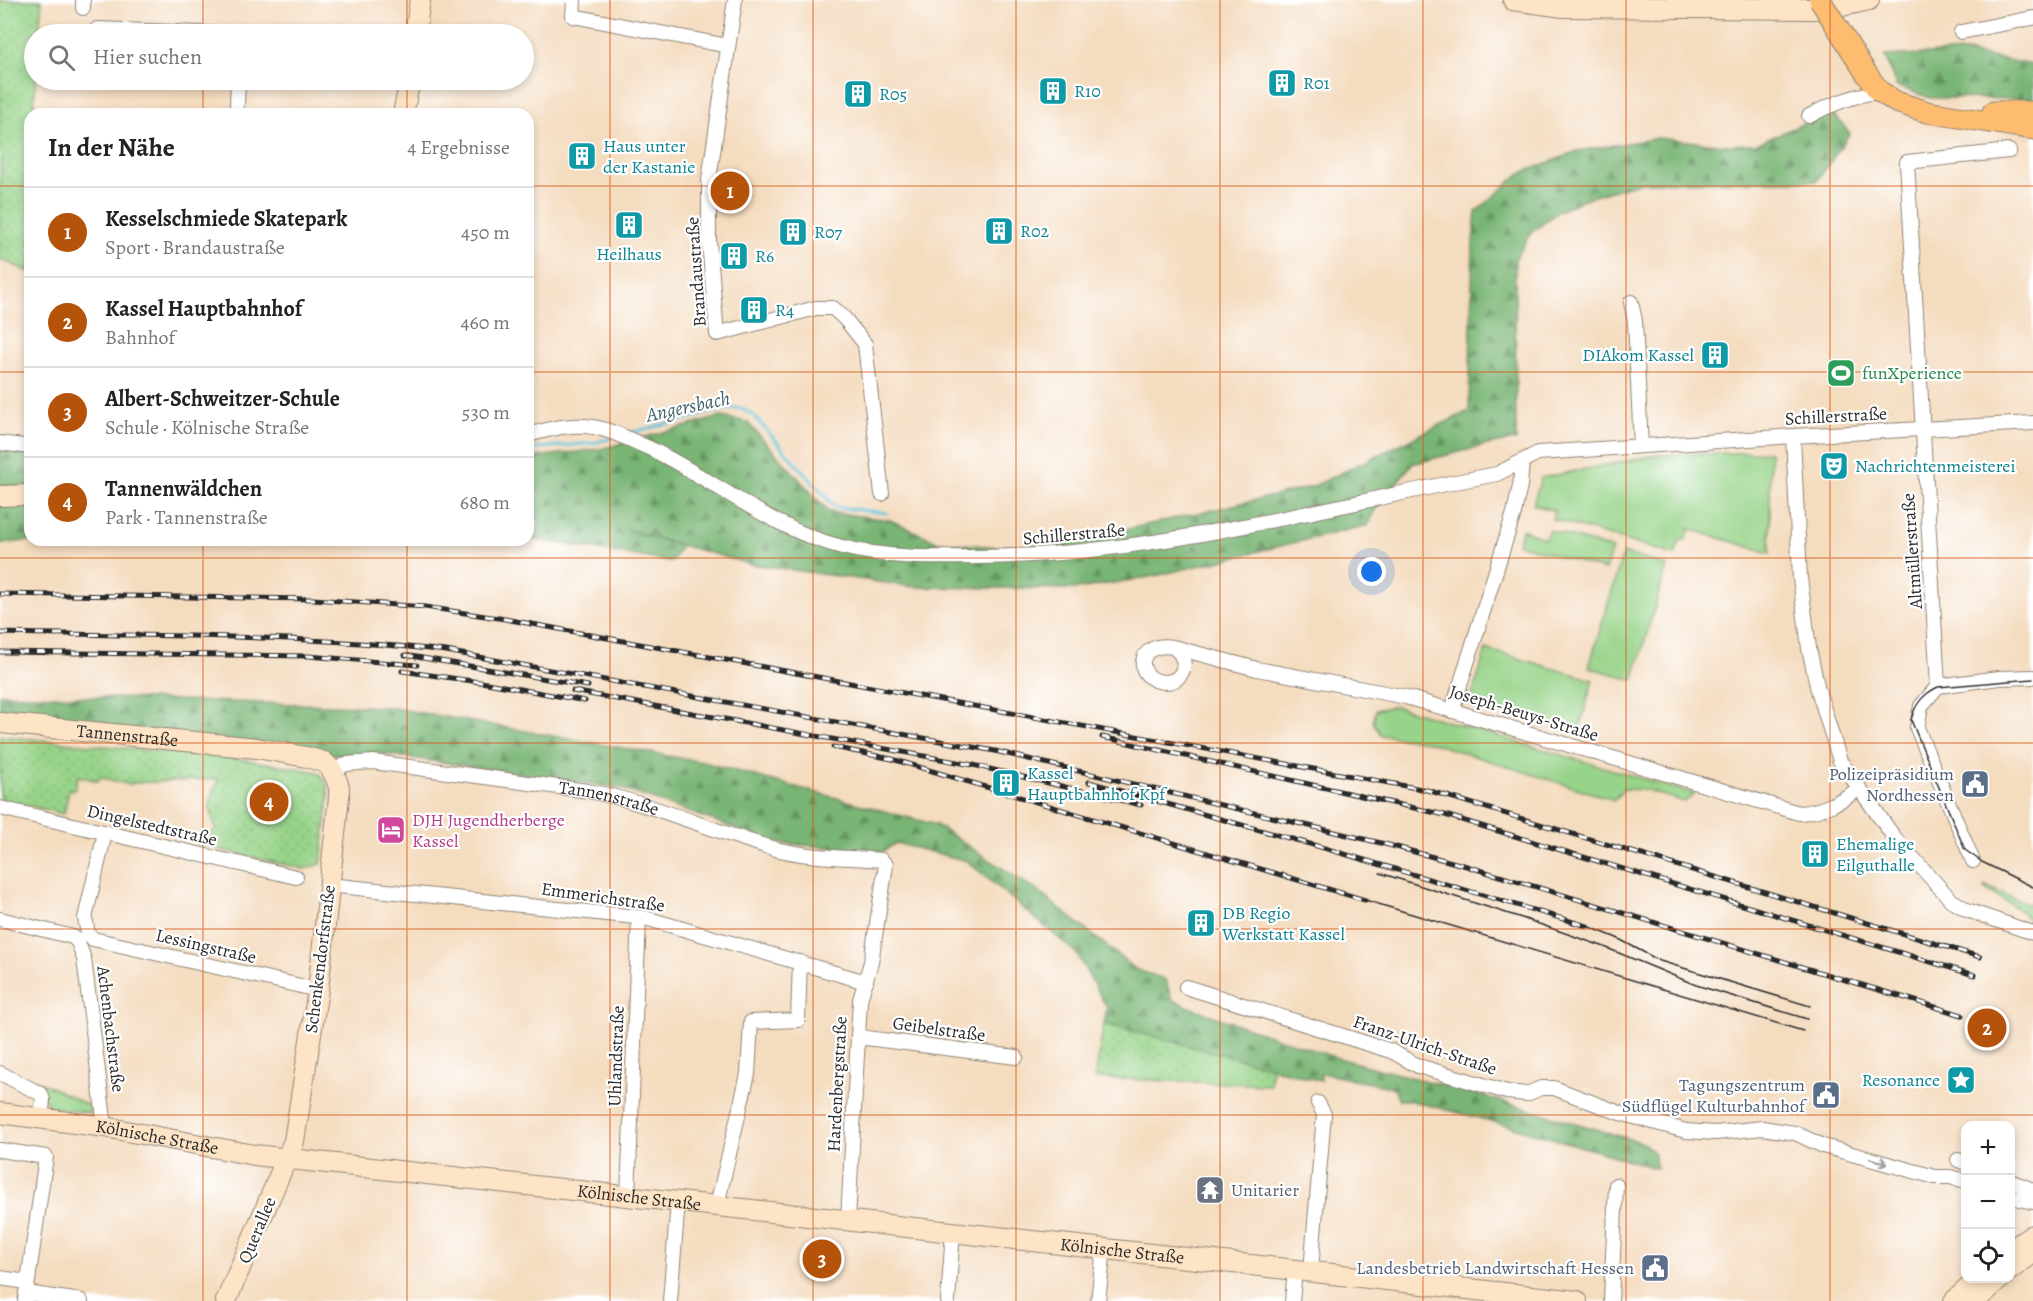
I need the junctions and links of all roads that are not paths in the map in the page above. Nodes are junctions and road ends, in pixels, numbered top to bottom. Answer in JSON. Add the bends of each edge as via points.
{"nodes":[{"id":1,"x":420,"y":0,"type":"edge"},
{"id":2,"x":574,"y":0,"type":"edge"},
{"id":3,"x":735,"y":0,"type":"edge"},
{"id":4,"x":1513,"y":0,"type":"edge"},
{"id":5,"x":1820,"y":0,"type":"edge"},
{"id":6,"x":1856,"y":1,"type":"edge"},
{"id":7,"x":2033,"y":18,"type":"edge"},
{"id":8,"x":417,"y":24,"type":"edge"},
{"id":9,"x":1961,"y":32,"type":"dead end"},
{"id":10,"x":728,"y":46,"type":"junction"},
{"id":11,"x":1877,"y":88,"type":"junction"},
{"id":12,"x":238,"y":90,"type":"edge"},
{"id":13,"x":408,"y":90,"type":"edge"},
{"id":14,"x":237,"y":105,"type":"dead end"},
{"id":15,"x":404,"y":108,"type":"edge"},
{"id":16,"x":2033,"y":112,"type":"edge"},
{"id":17,"x":1938,"y":113,"type":"junction"},
{"id":18,"x":1809,"y":116,"type":"dead end"},
{"id":19,"x":2033,"y":129,"type":"edge"},
{"id":20,"x":2009,"y":152,"type":"dead end"},
{"id":21,"x":1631,"y":302,"type":"dead end"},
{"id":22,"x":2033,"y":423,"type":"edge"},
{"id":23,"x":1924,"y":429,"type":"junction"},
{"id":24,"x":534,"y":434,"type":"edge"},
{"id":25,"x":1793,"y":436,"type":"junction"},
{"id":26,"x":0,"y":443,"type":"edge"},
{"id":27,"x":24,"y":446,"type":"edge"},
{"id":28,"x":1641,"y":446,"type":"junction"},
{"id":29,"x":1522,"y":462,"type":"junction"},
{"id":30,"x":882,"y":494,"type":"dead end"},
{"id":31,"x":24,"y":495,"type":"edge"},
{"id":32,"x":0,"y":496,"type":"edge"},
{"id":33,"x":1173,"y":647,"type":"dead end"},
{"id":34,"x":2033,"y":676,"type":"edge"},
{"id":35,"x":1938,"y":686,"type":"junction"},
{"id":36,"x":1452,"y":711,"type":"junction"},
{"id":37,"x":0,"y":723,"type":"edge"},
{"id":38,"x":328,"y":767,"type":"junction"},
{"id":39,"x":1859,"y":789,"type":"junction"},
{"id":40,"x":0,"y":808,"type":"edge"},
{"id":41,"x":105,"y":833,"type":"junction"},
{"id":42,"x":881,"y":860,"type":"joint"},
{"id":43,"x":1973,"y":861,"type":"dead end"},
{"id":44,"x":296,"y":877,"type":"dead end"},
{"id":45,"x":329,"y":885,"type":"junction"},
{"id":46,"x":639,"y":917,"type":"junction"},
{"id":47,"x":0,"y":919,"type":"edge"},
{"id":48,"x":2033,"y":933,"type":"edge"},
{"id":49,"x":800,"y":962,"type":"junction"},
{"id":50,"x":866,"y":982,"type":"junction"},
{"id":51,"x":1186,"y":987,"type":"dead end"},
{"id":52,"x":318,"y":990,"type":"junction"},
{"id":53,"x":858,"y":1037,"type":"junction"},
{"id":54,"x":1016,"y":1057,"type":"dead end"},
{"id":55,"x":0,"y":1073,"type":"edge"},
{"id":56,"x":1318,"y":1103,"type":"dead end"},
{"id":57,"x":0,"y":1113,"type":"edge"},
{"id":58,"x":41,"y":1118,"type":"junction"},
{"id":59,"x":105,"y":1128,"type":"junction"},
{"id":60,"x":0,"y":1150,"type":"edge"},
{"id":61,"x":287,"y":1159,"type":"junction"},
{"id":62,"x":1961,"y":1180,"type":"edge"},
{"id":63,"x":2015,"y":1183,"type":"edge"},
{"id":64,"x":1616,"y":1185,"type":"dead end"},
{"id":65,"x":2033,"y":1190,"type":"edge"},
{"id":66,"x":628,"y":1196,"type":"junction"},
{"id":67,"x":2015,"y":1198,"type":"edge"},
{"id":68,"x":678,"y":1201,"type":"junction"},
{"id":69,"x":2033,"y":1202,"type":"edge"},
{"id":70,"x":717,"y":1206,"type":"junction"},
{"id":71,"x":848,"y":1220,"type":"junction"},
{"id":72,"x":953,"y":1232,"type":"junction"},
{"id":73,"x":2033,"y":1235,"type":"edge"},
{"id":74,"x":2015,"y":1247,"type":"edge"},
{"id":75,"x":1104,"y":1249,"type":"junction"},
{"id":76,"x":2033,"y":1253,"type":"edge"},
{"id":77,"x":2015,"y":1266,"type":"edge"},
{"id":78,"x":1303,"y":1270,"type":"junction"},
{"id":79,"x":0,"y":1278,"type":"edge"},
{"id":80,"x":1974,"y":1283,"type":"edge"},
{"id":81,"x":1995,"y":1283,"type":"edge"},
{"id":82,"x":26,"y":1292,"type":"edge"},
{"id":83,"x":1494,"y":1296,"type":"edge"},
{"id":84,"x":81,"y":1301,"type":"edge"},
{"id":85,"x":226,"y":1301,"type":"edge"},
{"id":86,"x":670,"y":1301,"type":"edge"},
{"id":87,"x":948,"y":1301,"type":"edge"},
{"id":88,"x":1098,"y":1301,"type":"edge"},
{"id":89,"x":1292,"y":1301,"type":"edge"},
{"id":90,"x":1577,"y":1301,"type":"edge"},
{"id":91,"x":1611,"y":1301,"type":"edge"},
{"id":92,"x":1954,"y":1301,"type":"edge"},
{"id":93,"x":1975,"y":1301,"type":"edge"}],
"edges":[{"from":1,"to":8,"type":"main road"},
{"from":2,"to":10,"type":"street","via":[[573,16]]},
{"from":3,"to":10,"type":"street","name":"Brandaustraße"},
{"from":4,"to":6,"type":"main road","via":[[1563,7],[1811,9]]},
{"from":5,"to":11,"type":"main road","bridge":true},
{"from":7,"to":9,"type":"street"},
{"from":10,"to":30,"type":"street","name":"Brandaustraße","via":[[709,180],[709,242],[717,334],[816,308],[833,308],[845,319],[865,344]]},
{"from":11,"to":17,"type":"main road","via":[[1896,102]]},
{"from":11,"to":18,"type":"street"},
{"from":12,"to":14,"type":"street"},
{"from":13,"to":15,"type":"main road"},
{"from":16,"to":17,"type":"main road"},
{"from":17,"to":19,"type":"main road"},
{"from":20,"to":23,"type":"street","name":"Altmüllerstraße","via":[[1908,162]]},
{"from":21,"to":28,"type":"street"},
{"from":22,"to":23,"type":"street","name":"Schillerstraße"},
{"from":23,"to":25,"type":"street","name":"Schillerstraße"},
{"from":23,"to":35,"type":"street","name":"Altmüllerstraße"},
{"from":24,"to":29,"type":"street","name":"Schillerstraße","via":[[566,426],[591,426],[615,432],[670,458],[814,539],[844,548],[897,555],[961,558],[1031,557],[1141,545],[1497,474]]},
{"from":25,"to":28,"type":"street","name":"Schillerstraße"},
{"from":25,"to":39,"type":"street","via":[[1800,578],[1809,648],[1836,750]]},
{"from":26,"to":27,"type":"street"},
{"from":28,"to":29,"type":"street","name":"Schillerstraße","via":[[1538,453]]},
{"from":29,"to":36,"type":"street","via":[[1514,513]]},
{"from":31,"to":32,"type":"main road"},
{"from":33,"to":36,"type":"street","name":"Joseph-Beuys-Straße","via":[[1247,667],[1389,693]]},
{"from":34,"to":35,"type":"street"},
{"from":35,"to":43,"type":"street","via":[[1921,706],[1917,728]]},
{"from":36,"to":39,"type":"street","name":"Joseph-Beuys-Straße","via":[[1799,813],[1816,812]]},
{"from":37,"to":38,"type":"main road","name":"Tannenstraße","via":[[256,748],[306,757]]},
{"from":38,"to":42,"type":"street","name":"Tannenstraße","via":[[373,762],[588,791],[620,797],[777,849]]},
{"from":38,"to":45,"type":"main road","name":"Schenkendorfstraße","via":[[339,787]]},
{"from":39,"to":48,"type":"street","via":[[1894,837],[1951,900],[1967,910]]},
{"from":40,"to":41,"type":"street","name":"Dingelstedtstraße"},
{"from":41,"to":44,"type":"street","name":"Dingelstedtstraße"},
{"from":41,"to":52,"type":"street","name":"Lessingstraße","via":[[85,918],[93,939]]},
{"from":42,"to":50,"type":"street","name":"Hardenbergstraße","via":[[886,865],[876,952]]},
{"from":45,"to":46,"type":"street","name":"Emmerichstraße"},
{"from":45,"to":52,"type":"main road","name":"Schenkendorfstraße"},
{"from":46,"to":49,"type":"street","name":"Emmerichstraße"},
{"from":46,"to":66,"type":"street","name":"Uhlandstraße"},
{"from":47,"to":59,"type":"street","name":"Achenbachstraße","via":[[73,937],[78,942],[84,959]]},
{"from":49,"to":50,"type":"street","name":"Emmerichstraße"},
{"from":49,"to":70,"type":"street","via":[[798,1020],[751,1022],[748,1074]]},
{"from":50,"to":53,"type":"street","name":"Hardenbergstraße","via":[[860,1000]]},
{"from":51,"to":62,"type":"street","name":"Franz-Ulrich-Straße","one_way":true,"via":[[1507,1092],[1527,1094],[1554,1088],[1620,1113],[1686,1131],[1716,1133],[1762,1128],[1794,1133],[1823,1146],[1935,1177]]},
{"from":52,"to":61,"type":"main road","name":"Schenkendorfstraße","via":[[294,1141]]},
{"from":53,"to":54,"type":"street","name":"Geibelstraße"},
{"from":53,"to":71,"type":"street","name":"Hardenbergstraße"},
{"from":55,"to":58,"type":"street","via":[[40,1094]]},
{"from":56,"to":78,"type":"street","via":[[1324,1114]]},
{"from":57,"to":58,"type":"main road","name":"Kölnische Straße"},
{"from":58,"to":59,"type":"main road","name":"Kölnische Straße"},
{"from":59,"to":61,"type":"main road","name":"Kölnische Straße"},
{"from":60,"to":82,"type":"street","via":[[46,1157]]},
{"from":61,"to":66,"type":"main road","name":"Kölnische Straße"},
{"from":61,"to":85,"type":"main road","name":"Querallee"},
{"from":63,"to":65,"type":"street"},
{"from":64,"to":91,"type":"street"},
{"from":66,"to":68,"type":"main road","name":"Kölnische Straße"},
{"from":67,"to":69,"type":"street"},
{"from":68,"to":70,"type":"main road","name":"Kölnische Straße"},
{"from":68,"to":86,"type":"street"},
{"from":70,"to":71,"type":"main road","name":"Kölnische Straße"},
{"from":71,"to":72,"type":"main road","name":"Kölnische Straße"},
{"from":72,"to":75,"type":"main road","name":"Kölnische Straße"},
{"from":72,"to":87,"type":"street"},
{"from":73,"to":74,"type":"main road"},
{"from":75,"to":78,"type":"main road","name":"Kölnische Straße"},
{"from":75,"to":88,"type":"street"},
{"from":76,"to":77,"type":"main road"},
{"from":78,"to":83,"type":"main road","name":"Kölnische Straße"},
{"from":78,"to":89,"type":"street"},
{"from":79,"to":82,"type":"street"},
{"from":80,"to":92,"type":"main road"},
{"from":81,"to":93,"type":"main road"},
{"from":82,"to":84,"type":"street"},
{"from":83,"to":90,"type":"main road","name":"Kölnische Straße"}]}
